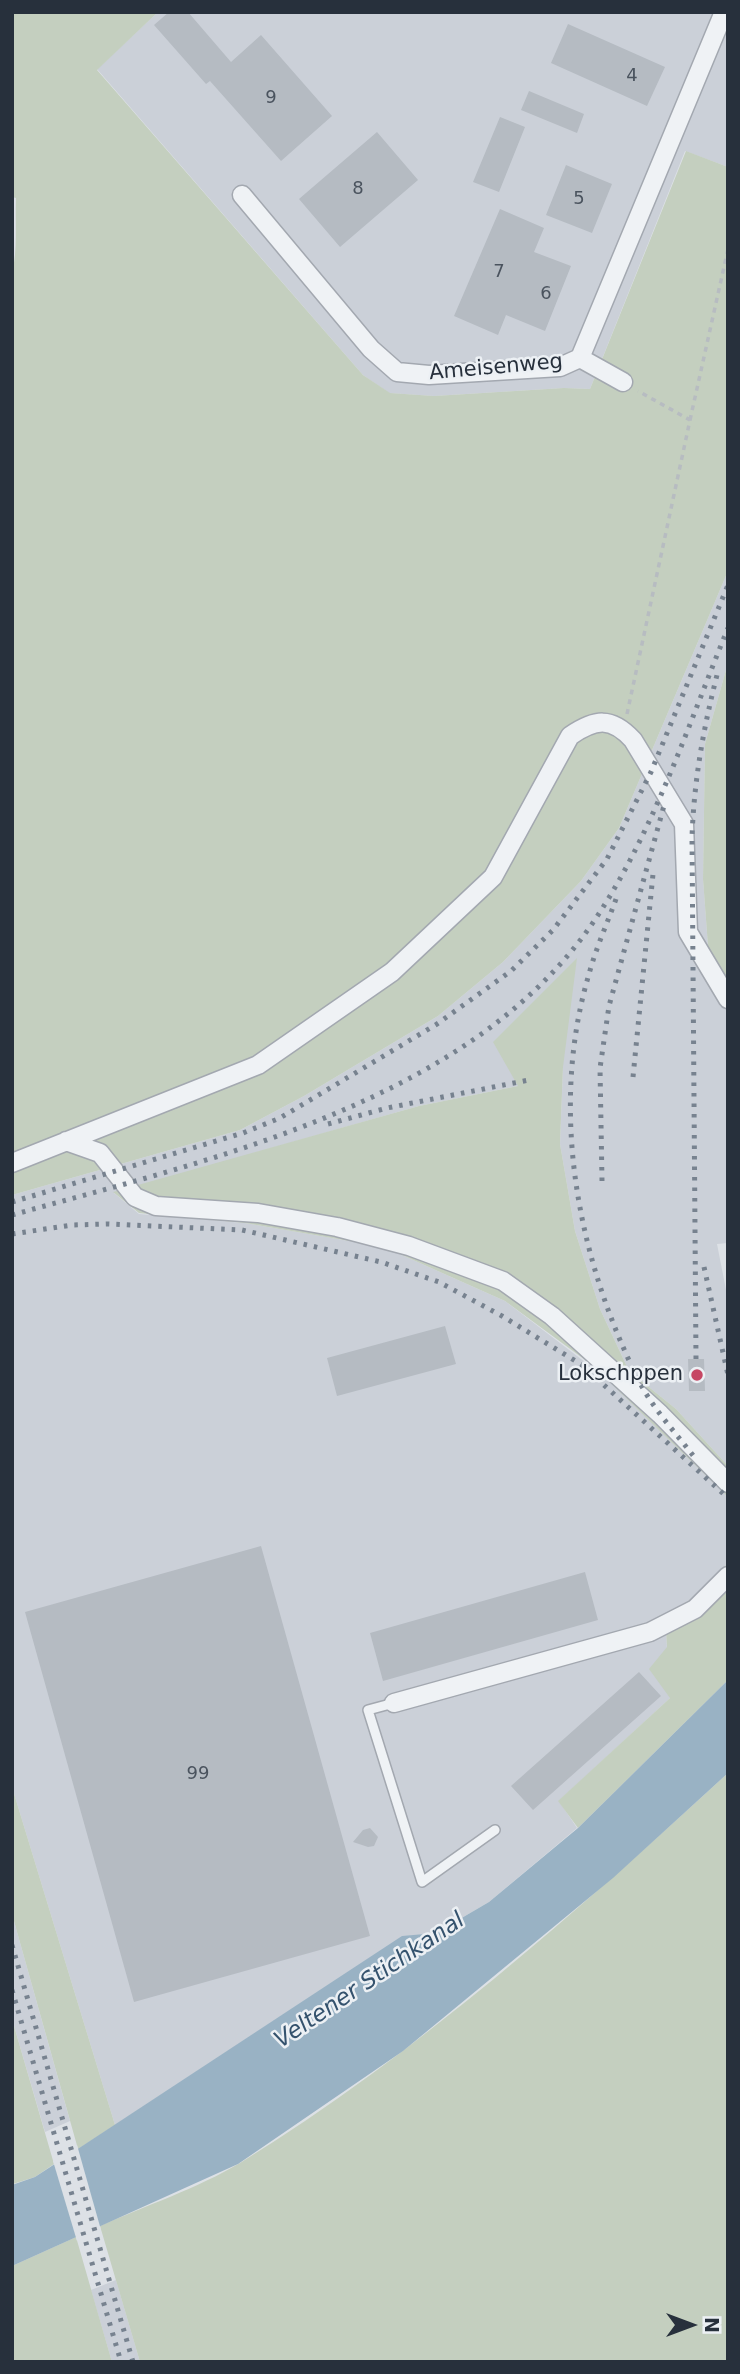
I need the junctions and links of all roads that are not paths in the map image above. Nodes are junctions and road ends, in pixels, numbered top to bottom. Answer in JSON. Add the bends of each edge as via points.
{"nodes":[{"id":1,"x":724,"y":12,"type":"edge"},
{"id":2,"x":242,"y":195,"type":"dead end"},
{"id":3,"x":580,"y":358,"type":"junction"},
{"id":4,"x":623,"y":382,"type":"road end"},
{"id":5,"x":728,"y":999,"type":"edge"},
{"id":6,"x":66,"y":1141,"type":"junction"},
{"id":7,"x":12,"y":1163,"type":"edge"},
{"id":8,"x":728,"y":1483,"type":"edge"},
{"id":9,"x":728,"y":1576,"type":"edge"},
{"id":10,"x":394,"y":1703,"type":"joint"},
{"id":11,"x":495,"y":1830,"type":"dead end"}],
"edges":[{"from":1,"to":3,"type":"street","name":"Ameisenweg"},
{"from":2,"to":3,"type":"street","name":"Ameisenweg","via":[[371,349],[397,372],[429,375],[561,367]]},
{"from":3,"to":4,"type":"street"},
{"from":5,"to":6,"type":"street","via":[[688,932],[684,824],[624,729],[590,722],[570,736],[493,877],[392,972],[258,1065]]},
{"from":6,"to":7,"type":"street"},
{"from":6,"to":8,"type":"street","via":[[100,1153],[135,1197],[156,1206],[258,1213],[337,1227],[409,1246],[503,1281],[552,1316]]},
{"from":9,"to":10,"type":"street","via":[[695,1609],[650,1632]]},
{"from":10,"to":11,"type":"lane","via":[[368,1710],[422,1882]]}]}
